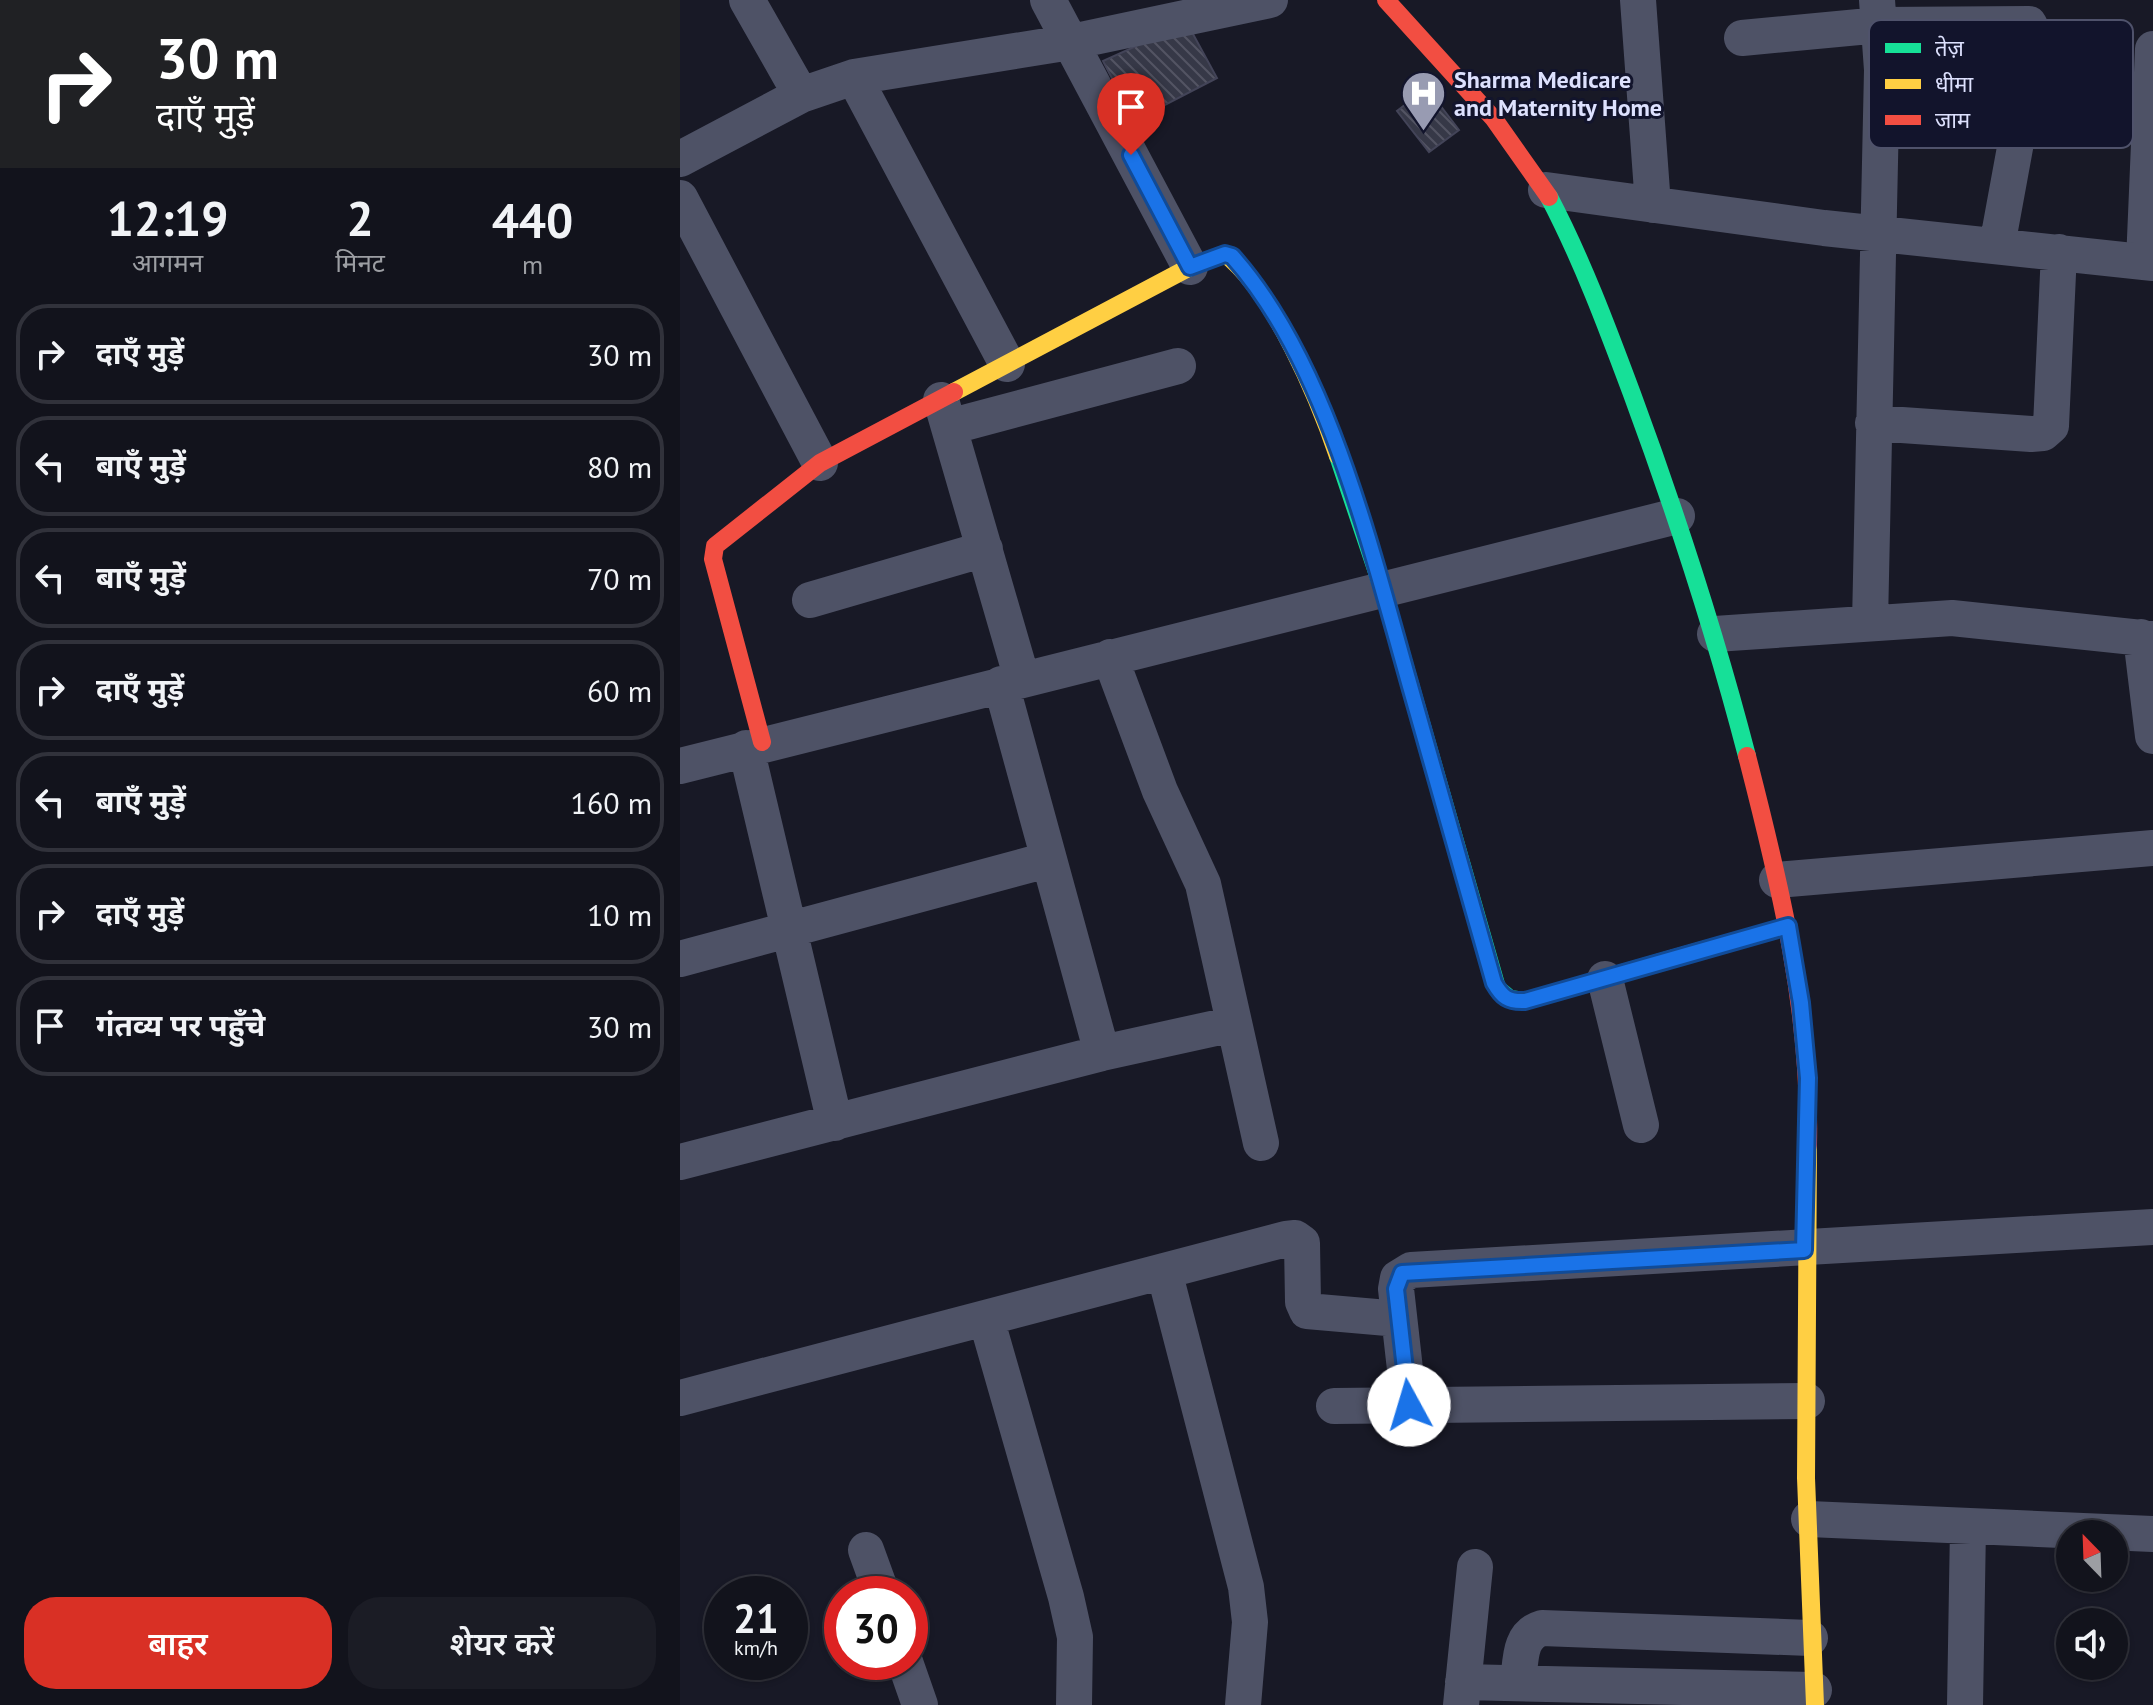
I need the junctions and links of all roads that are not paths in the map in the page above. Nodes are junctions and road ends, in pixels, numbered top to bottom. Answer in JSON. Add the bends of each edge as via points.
{"nodes":[{"id":1,"x":747,"y":0,"type":"edge"},
{"id":2,"x":1048,"y":0,"type":"edge"},
{"id":3,"x":1270,"y":0,"type":"edge"},
{"id":4,"x":1386,"y":0,"type":"edge"},
{"id":5,"x":1638,"y":0,"type":"edge"},
{"id":6,"x":2004,"y":11,"type":"edge"},
{"id":7,"x":1878,"y":13,"type":"edge"},
{"id":8,"x":1742,"y":38,"type":"dead end"},
{"id":9,"x":1071,"y":42,"type":"junction"},
{"id":10,"x":2153,"y":49,"type":"edge"},
{"id":11,"x":854,"y":77,"type":"junction"},
{"id":12,"x":801,"y":95,"type":"junction"},
{"id":13,"x":1876,"y":148,"type":"edge"},
{"id":14,"x":2015,"y":148,"type":"edge"},
{"id":15,"x":680,"y":159,"type":"edge"},
{"id":16,"x":1546,"y":190,"type":"junction"},
{"id":17,"x":680,"y":198,"type":"edge"},
{"id":18,"x":1653,"y":205,"type":"junction"},
{"id":19,"x":1875,"y":233,"type":"junction"},
{"id":20,"x":1997,"y":246,"type":"junction"},
{"id":21,"x":2059,"y":252,"type":"junction"},
{"id":22,"x":2148,"y":263,"type":"edge"},
{"id":23,"x":1190,"y":267,"type":"junction"},
{"id":24,"x":1007,"y":364,"type":"junction"},
{"id":25,"x":1178,"y":366,"type":"dead end"},
{"id":26,"x":945,"y":413,"type":"junction"},
{"id":27,"x":1873,"y":423,"type":"junction"},
{"id":28,"x":820,"y":463,"type":"junction"},
{"id":29,"x":1677,"y":516,"type":"junction"},
{"id":30,"x":985,"y":549,"type":"junction"},
{"id":31,"x":1383,"y":590,"type":"junction"},
{"id":32,"x":810,"y":600,"type":"dead end"},
{"id":33,"x":1870,"y":623,"type":"junction"},
{"id":34,"x":1715,"y":634,"type":"junction"},
{"id":35,"x":2147,"y":638,"type":"edge"},
{"id":36,"x":1110,"y":657,"type":"junction"},
{"id":37,"x":1012,"y":682,"type":"junction"},
{"id":38,"x":2153,"y":736,"type":"edge"},
{"id":39,"x":754,"y":745,"type":"junction"},
{"id":40,"x":680,"y":766,"type":"edge"},
{"id":41,"x":2153,"y":848,"type":"edge"},
{"id":42,"x":1047,"y":860,"type":"junction"},
{"id":43,"x":1777,"y":880,"type":"junction"},
{"id":44,"x":1788,"y":926,"type":"junction"},
{"id":45,"x":789,"y":929,"type":"junction"},
{"id":46,"x":680,"y":959,"type":"edge"},
{"id":47,"x":1605,"y":979,"type":"junction"},
{"id":48,"x":1234,"y":1024,"type":"junction"},
{"id":49,"x":1102,"y":1053,"type":"junction"},
{"id":50,"x":835,"y":1123,"type":"junction"},
{"id":51,"x":1641,"y":1125,"type":"dead end"},
{"id":52,"x":1261,"y":1143,"type":"dead end"},
{"id":53,"x":680,"y":1162,"type":"edge"},
{"id":54,"x":2153,"y":1227,"type":"edge"},
{"id":55,"x":1804,"y":1250,"type":"junction"},
{"id":56,"x":1164,"y":1271,"type":"junction"},
{"id":57,"x":986,"y":1318,"type":"junction"},
{"id":58,"x":1399,"y":1319,"type":"junction"},
{"id":59,"x":680,"y":1398,"type":"edge"},
{"id":60,"x":1807,"y":1401,"type":"junction"},
{"id":61,"x":1409,"y":1405,"type":"junction"},
{"id":62,"x":1334,"y":1406,"type":"dead end"},
{"id":63,"x":1809,"y":1519,"type":"junction"},
{"id":64,"x":1968,"y":1527,"type":"junction"},
{"id":65,"x":2153,"y":1534,"type":"edge"},
{"id":66,"x":866,"y":1550,"type":"dead end"},
{"id":67,"x":1475,"y":1567,"type":"dead end"},
{"id":68,"x":875,"y":1576,"type":"edge"},
{"id":69,"x":1810,"y":1638,"type":"junction"},
{"id":70,"x":911,"y":1680,"type":"edge"},
{"id":71,"x":1518,"y":1683,"type":"junction"},
{"id":72,"x":1462,"y":1693,"type":"edge"},
{"id":73,"x":1814,"y":1698,"type":"edge"},
{"id":74,"x":920,"y":1705,"type":"edge"},
{"id":75,"x":1074,"y":1705,"type":"edge"},
{"id":76,"x":1243,"y":1705,"type":"edge"},
{"id":77,"x":1965,"y":1705,"type":"edge"}],
"edges":[{"from":1,"to":12,"type":"street"},
{"from":2,"to":9,"type":"street"},
{"from":3,"to":9,"type":"street"},
{"from":4,"to":16,"type":"street","via":[[1481,104]]},
{"from":5,"to":18,"type":"street"},
{"from":6,"to":7,"type":"street"},
{"from":7,"to":8,"type":"street"},
{"from":9,"to":11,"type":"street"},
{"from":9,"to":23,"type":"street"},
{"from":10,"to":22,"type":"street"},
{"from":11,"to":12,"type":"street"},
{"from":11,"to":24,"type":"street"},
{"from":12,"to":15,"type":"street"},
{"from":13,"to":19,"type":"street"},
{"from":14,"to":20,"type":"street"},
{"from":16,"to":18,"type":"street"},
{"from":16,"to":29,"type":"street","via":[[1582,261]]},
{"from":17,"to":28,"type":"street"},
{"from":18,"to":19,"type":"street"},
{"from":19,"to":20,"type":"street"},
{"from":19,"to":27,"type":"street"},
{"from":20,"to":21,"type":"street"},
{"from":21,"to":22,"type":"street"},
{"from":21,"to":27,"type":"street","via":[[2051,426],[2031,434]]},
{"from":23,"to":24,"type":"street"},
{"from":23,"to":31,"type":"street","via":[[1232,256],[1290,343],[1320,402]]},
{"from":24,"to":26,"type":"street"},
{"from":25,"to":26,"type":"street"},
{"from":26,"to":28,"type":"street"},
{"from":26,"to":30,"type":"street"},
{"from":27,"to":33,"type":"street"},
{"from":28,"to":39,"type":"street","via":[[715,546]]},
{"from":29,"to":31,"type":"street"},
{"from":29,"to":34,"type":"street"},
{"from":30,"to":32,"type":"street"},
{"from":30,"to":37,"type":"street"},
{"from":31,"to":36,"type":"street"},
{"from":31,"to":47,"type":"street","via":[[1500,994],[1511,1002],[1525,1001]]},
{"from":33,"to":34,"type":"street"},
{"from":33,"to":35,"type":"street","via":[[1976,619]]},
{"from":34,"to":43,"type":"street"},
{"from":35,"to":38,"type":"street"},
{"from":36,"to":37,"type":"street"},
{"from":36,"to":48,"type":"street","via":[[1160,791],[1203,884]]},
{"from":37,"to":39,"type":"street"},
{"from":37,"to":42,"type":"street"},
{"from":39,"to":40,"type":"street"},
{"from":39,"to":45,"type":"street"},
{"from":41,"to":43,"type":"street"},
{"from":42,"to":45,"type":"street"},
{"from":42,"to":49,"type":"street"},
{"from":43,"to":44,"type":"street"},
{"from":44,"to":47,"type":"street"},
{"from":44,"to":55,"type":"street","via":[[1808,1078]]},
{"from":45,"to":46,"type":"street"},
{"from":45,"to":50,"type":"street"},
{"from":47,"to":51,"type":"street"},
{"from":48,"to":49,"type":"street"},
{"from":48,"to":52,"type":"street"},
{"from":49,"to":50,"type":"street"},
{"from":50,"to":53,"type":"street"},
{"from":54,"to":55,"type":"street"},
{"from":55,"to":58,"type":"street","via":[[1411,1270],[1398,1278]]},
{"from":55,"to":60,"type":"street"},
{"from":56,"to":57,"type":"street"},
{"from":56,"to":58,"type":"street","via":[[1295,1238],[1304,1254],[1307,1311]]},
{"from":56,"to":76,"type":"street","via":[[1246,1587],[1250,1622]]},
{"from":57,"to":59,"type":"street"},
{"from":57,"to":75,"type":"street","via":[[1066,1597],[1075,1637]]},
{"from":58,"to":61,"type":"street"},
{"from":60,"to":61,"type":"street"},
{"from":60,"to":63,"type":"street"},
{"from":61,"to":62,"type":"street"},
{"from":63,"to":64,"type":"street"},
{"from":63,"to":69,"type":"street"},
{"from":64,"to":65,"type":"street"},
{"from":64,"to":77,"type":"street"},
{"from":66,"to":68,"type":"street"},
{"from":67,"to":72,"type":"street"},
{"from":69,"to":71,"type":"street","via":[[1542,1628],[1524,1640]]},
{"from":69,"to":73,"type":"street"},
{"from":70,"to":74,"type":"street"},
{"from":71,"to":72,"type":"street"},
{"from":71,"to":73,"type":"street"}]}
